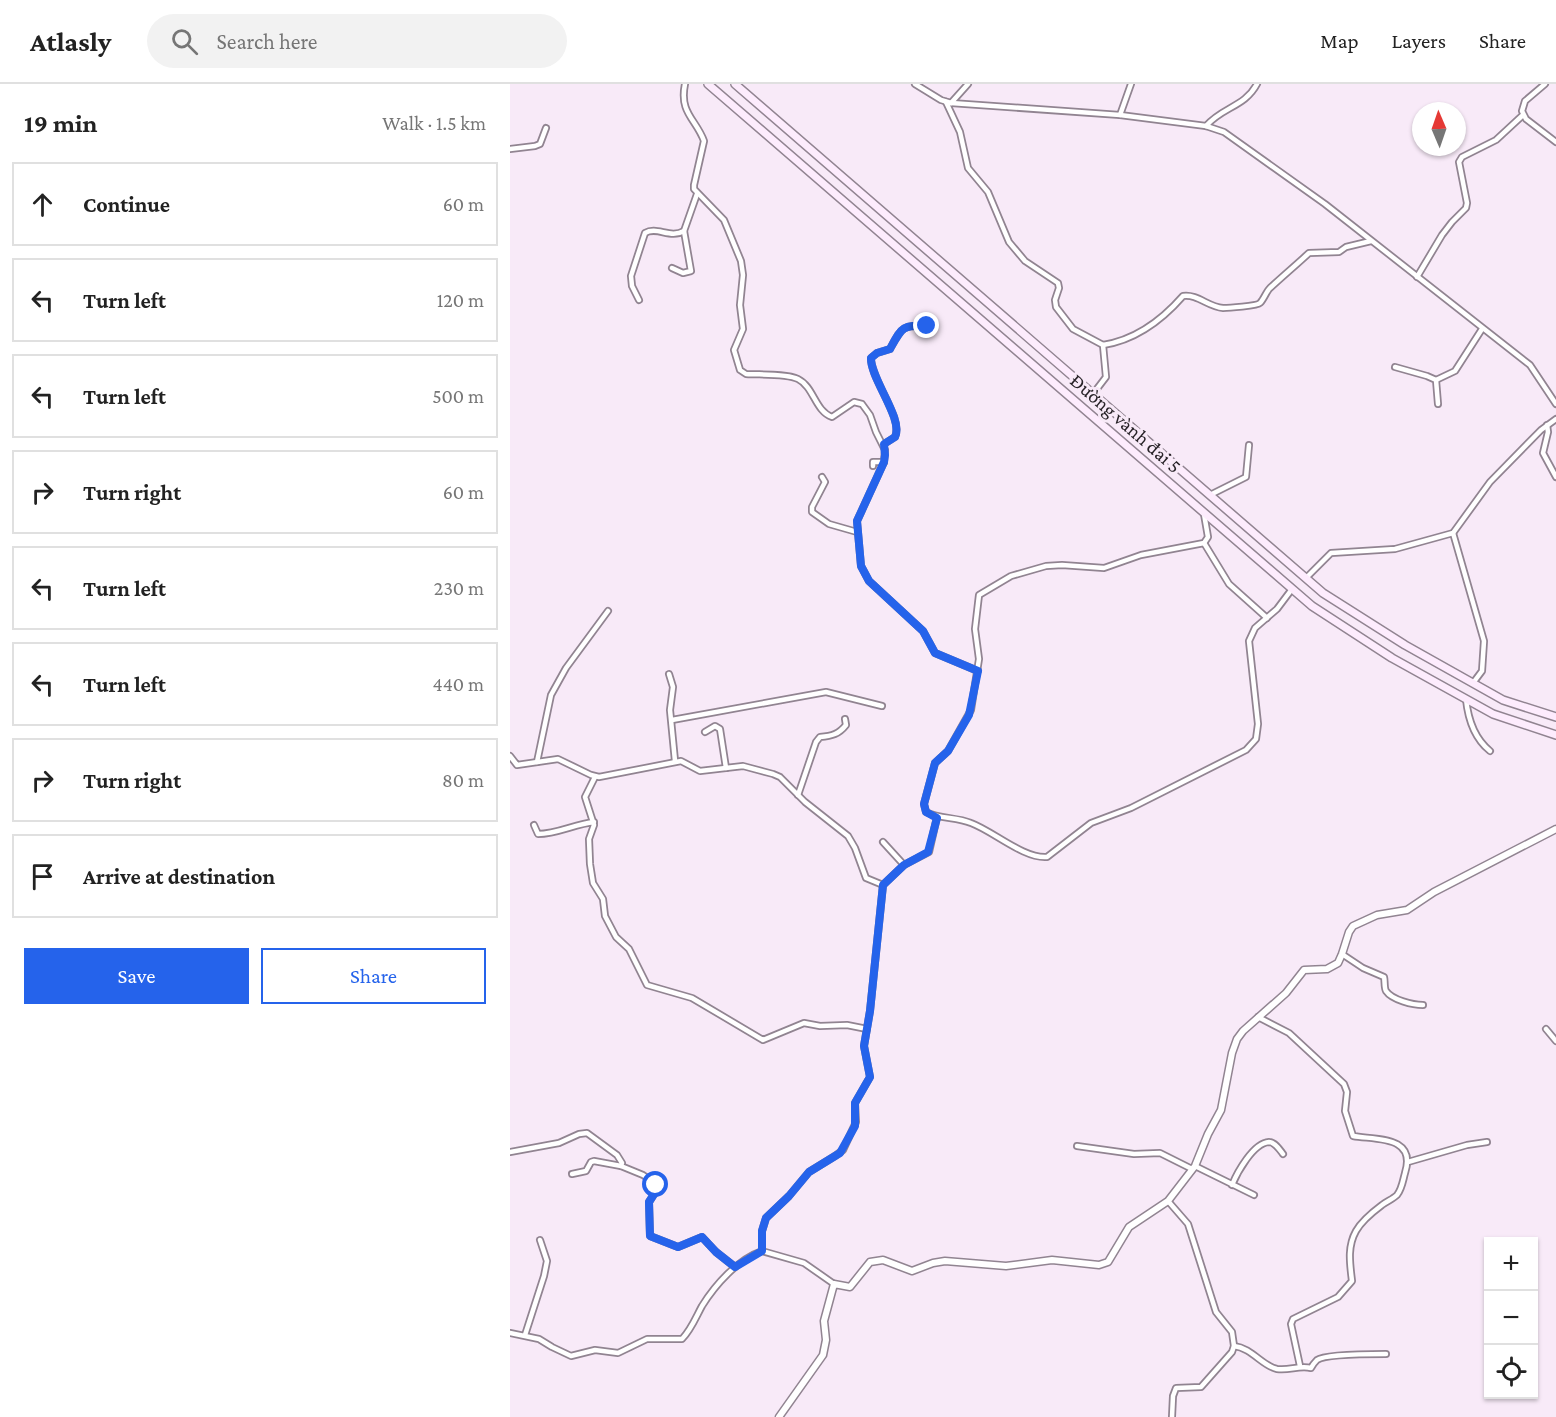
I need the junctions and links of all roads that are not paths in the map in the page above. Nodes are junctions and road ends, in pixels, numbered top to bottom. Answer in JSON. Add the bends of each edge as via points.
{"nodes":[{"id":1,"x":685,"y":84,"type":"edge"},
{"id":2,"x":708,"y":84,"type":"edge"},
{"id":3,"x":735,"y":84,"type":"edge"},
{"id":4,"x":915,"y":84,"type":"edge"},
{"id":5,"x":968,"y":84,"type":"edge"},
{"id":6,"x":1131,"y":84,"type":"edge"},
{"id":7,"x":1257,"y":84,"type":"edge"},
{"id":8,"x":1545,"y":84,"type":"edge"},
{"id":9,"x":949,"y":102,"type":"junction"},
{"id":10,"x":1120,"y":115,"type":"junction"},
{"id":11,"x":1523,"y":115,"type":"junction"},
{"id":12,"x":1206,"y":126,"type":"junction"},
{"id":13,"x":546,"y":128,"type":"dead end"},
{"id":14,"x":1556,"y":142,"type":"edge"},
{"id":15,"x":510,"y":149,"type":"edge"},
{"id":16,"x":697,"y":194,"type":"junction"},
{"id":17,"x":684,"y":231,"type":"junction"},
{"id":18,"x":1371,"y":241,"type":"junction"},
{"id":19,"x":672,"y":268,"type":"dead end"},
{"id":20,"x":1417,"y":277,"type":"junction"},
{"id":21,"x":639,"y":300,"type":"dead end"},
{"id":22,"x":927,"y":326,"type":"dead end"},
{"id":23,"x":1482,"y":329,"type":"junction"},
{"id":24,"x":1103,"y":345,"type":"junction"},
{"id":25,"x":1395,"y":367,"type":"dead end"},
{"id":26,"x":1436,"y":380,"type":"junction"},
{"id":27,"x":1093,"y":394,"type":"junction"},
{"id":28,"x":1438,"y":404,"type":"dead end"},
{"id":29,"x":1556,"y":404,"type":"edge"},
{"id":30,"x":1556,"y":419,"type":"edge"},
{"id":31,"x":1547,"y":425,"type":"junction"},
{"id":32,"x":884,"y":444,"type":"junction"},
{"id":33,"x":1249,"y":445,"type":"dead end"},
{"id":34,"x":884,"y":462,"type":"junction"},
{"id":35,"x":873,"y":466,"type":"dead end"},
{"id":36,"x":822,"y":477,"type":"dead end"},
{"id":37,"x":1556,"y":477,"type":"edge"},
{"id":38,"x":1210,"y":495,"type":"junction"},
{"id":39,"x":1203,"y":512,"type":"junction"},
{"id":40,"x":857,"y":532,"type":"junction"},
{"id":41,"x":1453,"y":533,"type":"junction"},
{"id":42,"x":1204,"y":543,"type":"junction"},
{"id":43,"x":1306,"y":578,"type":"junction"},
{"id":44,"x":1292,"y":589,"type":"junction"},
{"id":45,"x":608,"y":611,"type":"dead end"},
{"id":46,"x":1267,"y":618,"type":"junction"},
{"id":47,"x":978,"y":671,"type":"junction"},
{"id":48,"x":669,"y":674,"type":"dead end"},
{"id":49,"x":1473,"y":683,"type":"junction"},
{"id":50,"x":1466,"y":699,"type":"junction"},
{"id":51,"x":882,"y":706,"type":"dead end"},
{"id":52,"x":1556,"y":717,"type":"edge"},
{"id":53,"x":845,"y":719,"type":"dead end"},
{"id":54,"x":672,"y":720,"type":"junction"},
{"id":55,"x":705,"y":732,"type":"dead end"},
{"id":56,"x":1556,"y":735,"type":"edge"},
{"id":57,"x":1490,"y":751,"type":"dead end"},
{"id":58,"x":510,"y":756,"type":"edge"},
{"id":59,"x":675,"y":761,"type":"junction"},
{"id":60,"x":537,"y":762,"type":"junction"},
{"id":61,"x":726,"y":768,"type":"junction"},
{"id":62,"x":595,"y":777,"type":"junction"},
{"id":63,"x":798,"y":795,"type":"junction"},
{"id":64,"x":937,"y":818,"type":"junction"},
{"id":65,"x":594,"y":822,"type":"junction"},
{"id":66,"x":534,"y":825,"type":"dead end"},
{"id":67,"x":1556,"y":829,"type":"edge"},
{"id":68,"x":883,"y":842,"type":"dead end"},
{"id":69,"x":904,"y":865,"type":"junction"},
{"id":70,"x":883,"y":885,"type":"junction"},
{"id":71,"x":1342,"y":954,"type":"junction"},
{"id":72,"x":1423,"y":1005,"type":"dead end"},
{"id":73,"x":1258,"y":1017,"type":"junction"},
{"id":74,"x":867,"y":1029,"type":"junction"},
{"id":75,"x":1546,"y":1029,"type":"dead end"},
{"id":76,"x":1556,"y":1041,"type":"edge"},
{"id":77,"x":1487,"y":1142,"type":"dead end"},
{"id":78,"x":1077,"y":1146,"type":"dead end"},
{"id":79,"x":510,"y":1152,"type":"edge"},
{"id":80,"x":1283,"y":1154,"type":"dead end"},
{"id":81,"x":1408,"y":1162,"type":"junction"},
{"id":82,"x":621,"y":1166,"type":"junction"},
{"id":83,"x":1194,"y":1168,"type":"junction"},
{"id":84,"x":572,"y":1174,"type":"dead end"},
{"id":85,"x":1232,"y":1185,"type":"junction"},
{"id":86,"x":1254,"y":1195,"type":"dead end"},
{"id":87,"x":1168,"y":1201,"type":"junction"},
{"id":88,"x":540,"y":1240,"type":"dead end"},
{"id":89,"x":762,"y":1251,"type":"junction"},
{"id":90,"x":735,"y":1267,"type":"junction"},
{"id":91,"x":834,"y":1284,"type":"junction"},
{"id":92,"x":510,"y":1333,"type":"edge"},
{"id":93,"x":525,"y":1335,"type":"junction"},
{"id":94,"x":1234,"y":1346,"type":"junction"},
{"id":95,"x":1386,"y":1354,"type":"dead end"},
{"id":96,"x":1300,"y":1366,"type":"junction"},
{"id":97,"x":779,"y":1417,"type":"edge"},
{"id":98,"x":1172,"y":1417,"type":"edge"}],
"edges":[{"from":1,"to":16,"type":"street","via":[[689,117],[704,141],[694,185]]},
{"from":2,"to":39,"type":"main road","name":"Đường vành đai 5"},
{"from":3,"to":27,"type":"main road","name":"Đường vành đai 5"},
{"from":4,"to":9,"type":"street"},
{"from":5,"to":9,"type":"street"},
{"from":6,"to":10,"type":"street"},
{"from":7,"to":12,"type":"street","via":[[1249,97]]},
{"from":8,"to":11,"type":"street","via":[[1525,101]]},
{"from":9,"to":10,"type":"street"},
{"from":9,"to":24,"type":"street","via":[[968,168],[988,192],[1009,242],[1025,261],[1058,283],[1056,307],[1074,329]]},
{"from":10,"to":12,"type":"street"},
{"from":11,"to":14,"type":"street"},
{"from":11,"to":20,"type":"street","via":[[1496,140],[1462,157],[1459,162],[1466,208],[1452,222]]},
{"from":12,"to":18,"type":"street","via":[[1232,136]]},
{"from":13,"to":15,"type":"street","via":[[540,144]]},
{"from":16,"to":17,"type":"street"},
{"from":16,"to":32,"type":"street","via":[[724,220],[741,261],[743,330],[734,350],[740,370],[746,374],[798,379],[832,417],[859,402]]},
{"from":17,"to":19,"type":"street","via":[[692,271],[683,273]]},
{"from":17,"to":21,"type":"street","via":[[645,233],[632,276]]},
{"from":18,"to":20,"type":"street"},
{"from":18,"to":24,"type":"street","via":[[1340,252],[1309,253],[1254,306],[1223,308],[1191,295],[1183,296],[1160,320],[1136,335]]},
{"from":20,"to":23,"type":"street"},
{"from":22,"to":32,"type":"street","via":[[905,326],[890,349],[871,358],[897,430],[895,437]]},
{"from":23,"to":26,"type":"street","via":[[1455,371]]},
{"from":23,"to":29,"type":"street","via":[[1530,365]]},
{"from":24,"to":27,"type":"street","via":[[1106,376]]},
{"from":25,"to":26,"type":"street"},
{"from":26,"to":28,"type":"street"},
{"from":27,"to":38,"type":"main road","name":"Đường vành đai 5"},
{"from":30,"to":31,"type":"street"},
{"from":31,"to":37,"type":"street","via":[[1543,453]]},
{"from":31,"to":41,"type":"street","via":[[1490,482]]},
{"from":32,"to":34,"type":"street"},
{"from":33,"to":38,"type":"street","via":[[1246,477]]},
{"from":34,"to":35,"type":"street","via":[[873,462]]},
{"from":34,"to":40,"type":"street","via":[[859,517]]},
{"from":36,"to":40,"type":"street","via":[[825,482],[812,512],[829,524]]},
{"from":38,"to":43,"type":"main road","name":"Đường vành đai 5"},
{"from":39,"to":42,"type":"street","via":[[1208,537]]},
{"from":39,"to":44,"type":"main road","name":"Đường vành đai 5"},
{"from":40,"to":47,"type":"street","via":[[861,566],[869,581],[923,631],[935,653]]},
{"from":41,"to":43,"type":"street","via":[[1395,549],[1331,553]]},
{"from":41,"to":49,"type":"street","via":[[1484,641],[1482,671]]},
{"from":42,"to":46,"type":"street","via":[[1229,584]]},
{"from":42,"to":47,"type":"street","via":[[1141,555],[1104,568],[1054,565],[1007,578],[978,597]]},
{"from":43,"to":49,"type":"main road","name":"Đường vành đai 5","via":[[1405,645]]},
{"from":44,"to":46,"type":"street"},
{"from":44,"to":50,"type":"main road","name":"Đường vành đai 5","via":[[1392,658]]},
{"from":45,"to":60,"type":"street","via":[[566,668],[551,696]]},
{"from":46,"to":64,"type":"street","via":[[1255,628],[1249,641],[1258,724],[1256,739],[1246,750],[1131,808],[1091,823],[1047,857],[1033,856],[970,822]]},
{"from":47,"to":64,"type":"street","via":[[969,715],[948,751],[935,763],[924,808]]},
{"from":48,"to":54,"type":"street","via":[[673,687]]},
{"from":49,"to":52,"type":"main road","name":"Đường vành đai 5","via":[[1503,699]]},
{"from":50,"to":56,"type":"main road","name":"Đường vành đai 5","via":[[1493,714]]},
{"from":50,"to":57,"type":"street","via":[[1476,737]]},
{"from":51,"to":54,"type":"street","via":[[826,692]]},
{"from":53,"to":63,"type":"street","via":[[846,725],[840,732],[820,737],[816,742]]},
{"from":54,"to":59,"type":"street"},
{"from":55,"to":61,"type":"street","via":[[714,726],[720,729]]},
{"from":58,"to":60,"type":"street","via":[[517,765]]},
{"from":59,"to":61,"type":"street","via":[[686,762],[700,771]]},
{"from":59,"to":62,"type":"street"},
{"from":60,"to":62,"type":"street","via":[[558,759]]},
{"from":61,"to":63,"type":"street","via":[[743,766],[773,774]]},
{"from":62,"to":65,"type":"street","via":[[585,797]]},
{"from":63,"to":70,"type":"street","via":[[848,836],[866,878]]},
{"from":64,"to":69,"type":"street","via":[[928,852]]},
{"from":65,"to":66,"type":"street","via":[[546,834],[538,834]]},
{"from":65,"to":74,"type":"street","via":[[589,839],[593,883],[616,937],[629,949],[647,986],[692,998],[763,1040],[804,1023]]},
{"from":67,"to":71,"type":"street","via":[[1407,910],[1377,915],[1353,926]]},
{"from":68,"to":69,"type":"street"},
{"from":69,"to":70,"type":"street"},
{"from":70,"to":74,"type":"street"},
{"from":71,"to":72,"type":"street","via":[[1384,976],[1389,993],[1409,1004]]},
{"from":71,"to":73,"type":"street","via":[[1333,967],[1304,970],[1286,993]]},
{"from":73,"to":81,"type":"street","via":[[1289,1033],[1344,1084],[1345,1112],[1353,1136],[1390,1141],[1405,1152]]},
{"from":73,"to":83,"type":"street","via":[[1234,1046],[1224,1104]]},
{"from":74,"to":89,"type":"street","via":[[863,1051],[870,1077],[855,1103],[855,1126],[840,1153],[809,1172],[766,1218]]},
{"from":75,"to":76,"type":"street"},
{"from":77,"to":81,"type":"street"},
{"from":78,"to":83,"type":"street","via":[[1134,1154],[1160,1153]]},
{"from":79,"to":82,"type":"street","via":[[559,1143],[587,1133],[617,1155]]},
{"from":80,"to":85,"type":"street","via":[[1274,1143],[1263,1144],[1239,1169]]},
{"from":81,"to":96,"type":"street","via":[[1398,1194],[1355,1232],[1348,1257],[1352,1281],[1338,1298],[1293,1319]]},
{"from":82,"to":84,"type":"street","via":[[597,1161],[591,1162],[586,1172]]},
{"from":82,"to":90,"type":"street","via":[[656,1185],[649,1202],[650,1236],[678,1247],[702,1237]]},
{"from":83,"to":85,"type":"street"},
{"from":83,"to":87,"type":"street"},
{"from":85,"to":86,"type":"street"},
{"from":87,"to":91,"type":"street","via":[[1129,1227],[1104,1264],[1052,1260],[1006,1266],[945,1261],[912,1271],[876,1260],[865,1267],[854,1285]]},
{"from":87,"to":94,"type":"street","via":[[1188,1224],[1216,1312],[1232,1332]]},
{"from":88,"to":93,"type":"street","via":[[547,1262]]},
{"from":89,"to":90,"type":"street"},
{"from":89,"to":91,"type":"street","via":[[804,1263]]},
{"from":90,"to":93,"type":"street","via":[[708,1298],[682,1339],[647,1339],[618,1353],[595,1350],[571,1356]]},
{"from":91,"to":97,"type":"street","via":[[824,1324],[822,1355]]},
{"from":92,"to":93,"type":"street"},
{"from":94,"to":96,"type":"street","via":[[1246,1348],[1277,1369]]},
{"from":94,"to":98,"type":"street","via":[[1201,1387],[1176,1388]]},
{"from":95,"to":96,"type":"street","via":[[1321,1358],[1311,1368]]}]}
